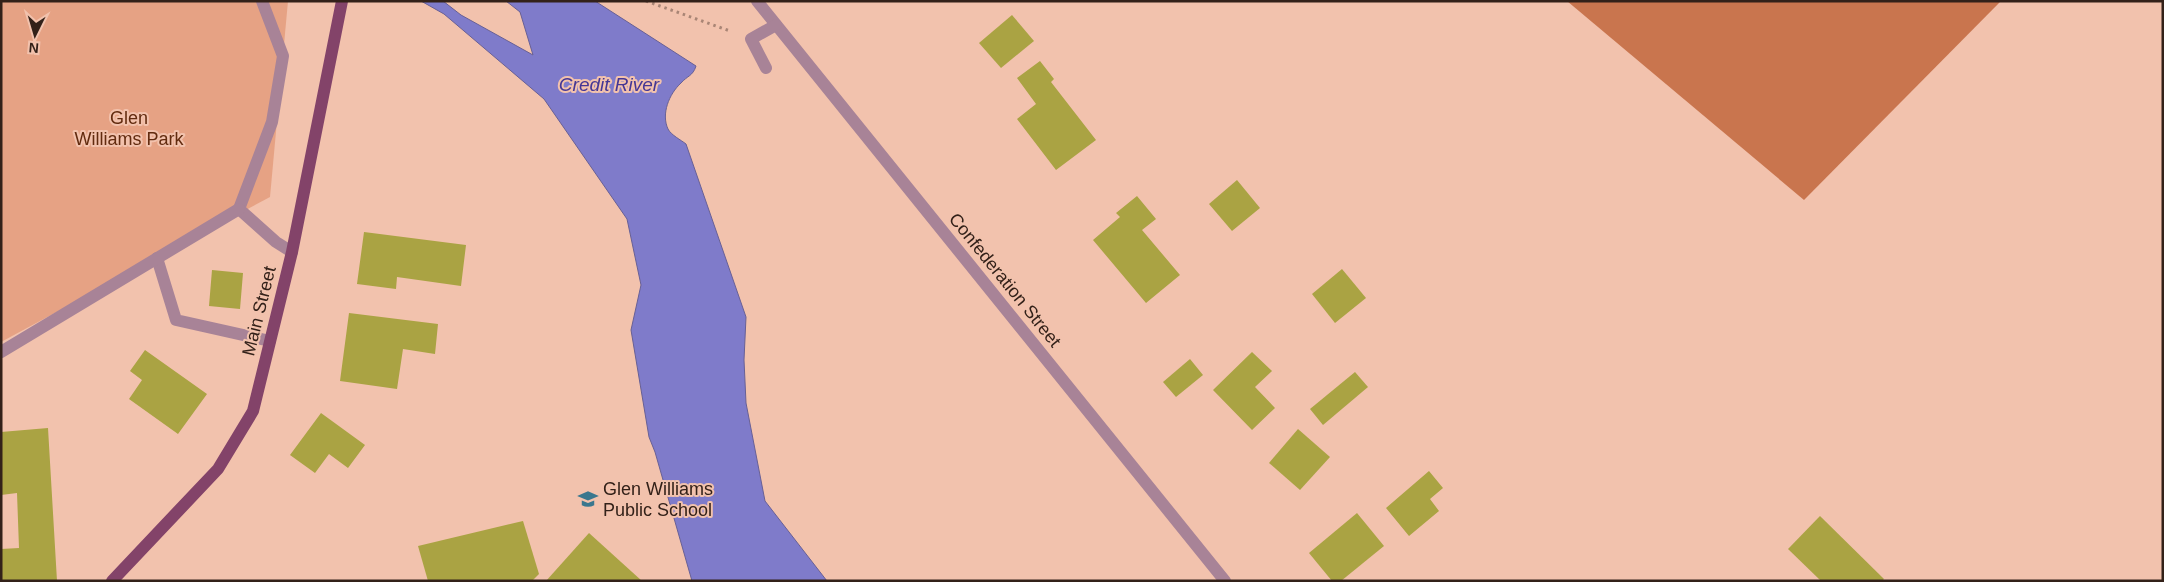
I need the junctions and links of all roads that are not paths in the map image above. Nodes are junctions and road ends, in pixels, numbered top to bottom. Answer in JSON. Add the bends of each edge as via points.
{"nodes":[{"id":1,"x":262,"y":1,"type":"edge"},
{"id":2,"x":342,"y":1,"type":"edge"},
{"id":3,"x":757,"y":1,"type":"edge"},
{"id":4,"x":776,"y":25,"type":"junction"},
{"id":5,"x":766,"y":68,"type":"dead end"},
{"id":6,"x":239,"y":209,"type":"junction"},
{"id":7,"x":292,"y":252,"type":"junction"},
{"id":8,"x":157,"y":258,"type":"junction"},
{"id":9,"x":270,"y":341,"type":"junction"},
{"id":10,"x":1,"y":352,"type":"edge"},
{"id":11,"x":112,"y":581,"type":"edge"},
{"id":12,"x":1225,"y":581,"type":"edge"}],
"edges":[{"from":1,"to":6,"type":"street","via":[[283,56],[272,122]]},
{"from":2,"to":7,"type":"main road","name":"Main Street"},
{"from":3,"to":4,"type":"street","name":"Confederation Street"},
{"from":4,"to":5,"type":"street","via":[[751,38]]},
{"from":4,"to":12,"type":"street","name":"Confederation Street"},
{"from":6,"to":7,"type":"street"},
{"from":6,"to":8,"type":"street"},
{"from":7,"to":9,"type":"main road","name":"Main Street"},
{"from":8,"to":9,"type":"street","via":[[176,320]]},
{"from":8,"to":10,"type":"street"},
{"from":9,"to":11,"type":"main road","name":"Main Street","via":[[252,411],[218,469]]}]}
